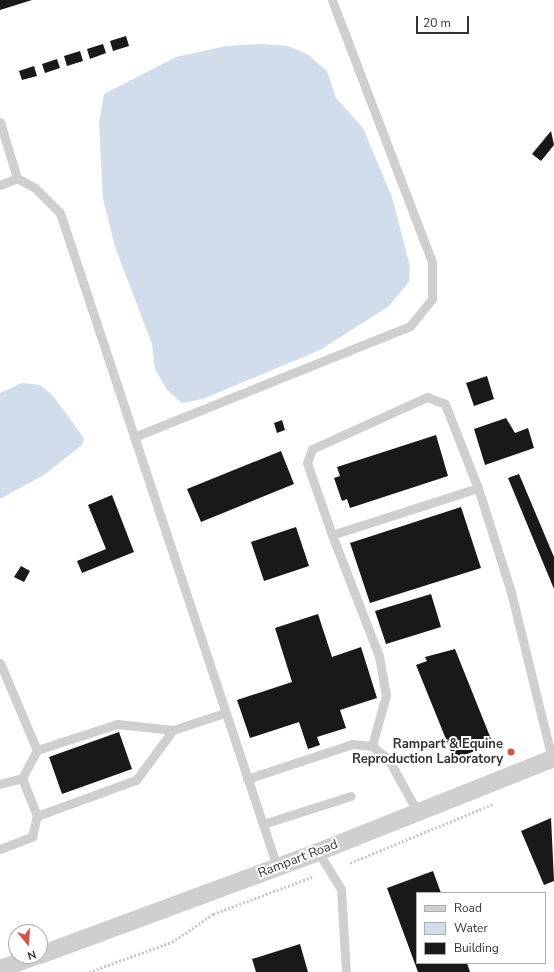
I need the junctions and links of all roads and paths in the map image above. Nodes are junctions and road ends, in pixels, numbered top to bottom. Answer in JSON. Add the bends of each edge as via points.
{"nodes":[{"id":1,"x":332,"y":0,"type":"edge"},
{"id":2,"x":0,"y":122,"type":"edge"},
{"id":3,"x":17,"y":178,"type":"junction"},
{"id":4,"x":0,"y":185,"type":"edge"},
{"id":5,"x":134,"y":437,"type":"junction"},
{"id":6,"x":478,"y":488,"type":"junction"},
{"id":7,"x":332,"y":535,"type":"junction"},
{"id":8,"x":0,"y":663,"type":"edge"},
{"id":9,"x":224,"y":713,"type":"junction"},
{"id":10,"x":173,"y":730,"type":"junction"},
{"id":11,"x":372,"y":746,"type":"junction"},
{"id":12,"x":37,"y":750,"type":"junction"},
{"id":13,"x":553,"y":758,"type":"edge"},
{"id":14,"x":22,"y":778,"type":"junction"},
{"id":15,"x":247,"y":779,"type":"junction"},
{"id":16,"x":0,"y":784,"type":"edge"},
{"id":17,"x":351,"y":796,"type":"dead end"},
{"id":18,"x":497,"y":802,"type":"dead end"},
{"id":19,"x":418,"y":812,"type":"junction"},
{"id":20,"x":37,"y":816,"type":"junction"},
{"id":21,"x":263,"y":824,"type":"junction"},
{"id":22,"x":0,"y":849,"type":"edge"},
{"id":23,"x":318,"y":852,"type":"junction"},
{"id":24,"x":350,"y":863,"type":"dead end"},
{"id":25,"x":277,"y":867,"type":"junction"},
{"id":26,"x":312,"y":877,"type":"dead end"},
{"id":27,"x":48,"y":951,"type":"edge"},
{"id":28,"x":14,"y":964,"type":"edge"},
{"id":29,"x":0,"y":969,"type":"edge"},
{"id":30,"x":89,"y":972,"type":"edge"},
{"id":31,"x":346,"y":972,"type":"edge"}],
"edges":[{"from":1,"to":5,"type":"lane","via":[[432,262],[432,299],[410,326]]},
{"from":2,"to":3,"type":"lane"},
{"from":3,"to":4,"type":"lane"},
{"from":3,"to":5,"type":"lane","via":[[35,188],[60,213]]},
{"from":5,"to":9,"type":"lane"},
{"from":6,"to":7,"type":"lane"},
{"from":6,"to":7,"type":"lane","via":[[445,404],[427,397],[312,449],[307,463]]},
{"from":6,"to":13,"type":"lane","via":[[511,592]]},
{"from":7,"to":11,"type":"lane","via":[[379,656],[386,695]]},
{"from":8,"to":12,"type":"lane"},
{"from":9,"to":10,"type":"lane"},
{"from":9,"to":15,"type":"lane"},
{"from":10,"to":12,"type":"lane","via":[[117,724]]},
{"from":10,"to":20,"type":"lane","via":[[136,780]]},
{"from":11,"to":15,"type":"lane","via":[[352,744]]},
{"from":11,"to":19,"type":"lane","via":[[389,760]]},
{"from":12,"to":14,"type":"lane"},
{"from":13,"to":19,"type":"street","name":"Rampart Road"},
{"from":14,"to":16,"type":"lane"},
{"from":14,"to":20,"type":"lane"},
{"from":15,"to":21,"type":"lane"},
{"from":17,"to":21,"type":"lane"},
{"from":18,"to":24,"type":"path"},
{"from":19,"to":23,"type":"street","name":"Rampart Road"},
{"from":20,"to":22,"type":"lane","via":[[32,837]]},
{"from":21,"to":25,"type":"lane"},
{"from":23,"to":25,"type":"street","name":"Rampart Road"},
{"from":23,"to":31,"type":"lane","via":[[341,889]]},
{"from":25,"to":27,"type":"street","name":"Rampart Road"},
{"from":26,"to":30,"type":"path","via":[[213,914],[172,942]]},
{"from":28,"to":29,"type":"street"}]}
